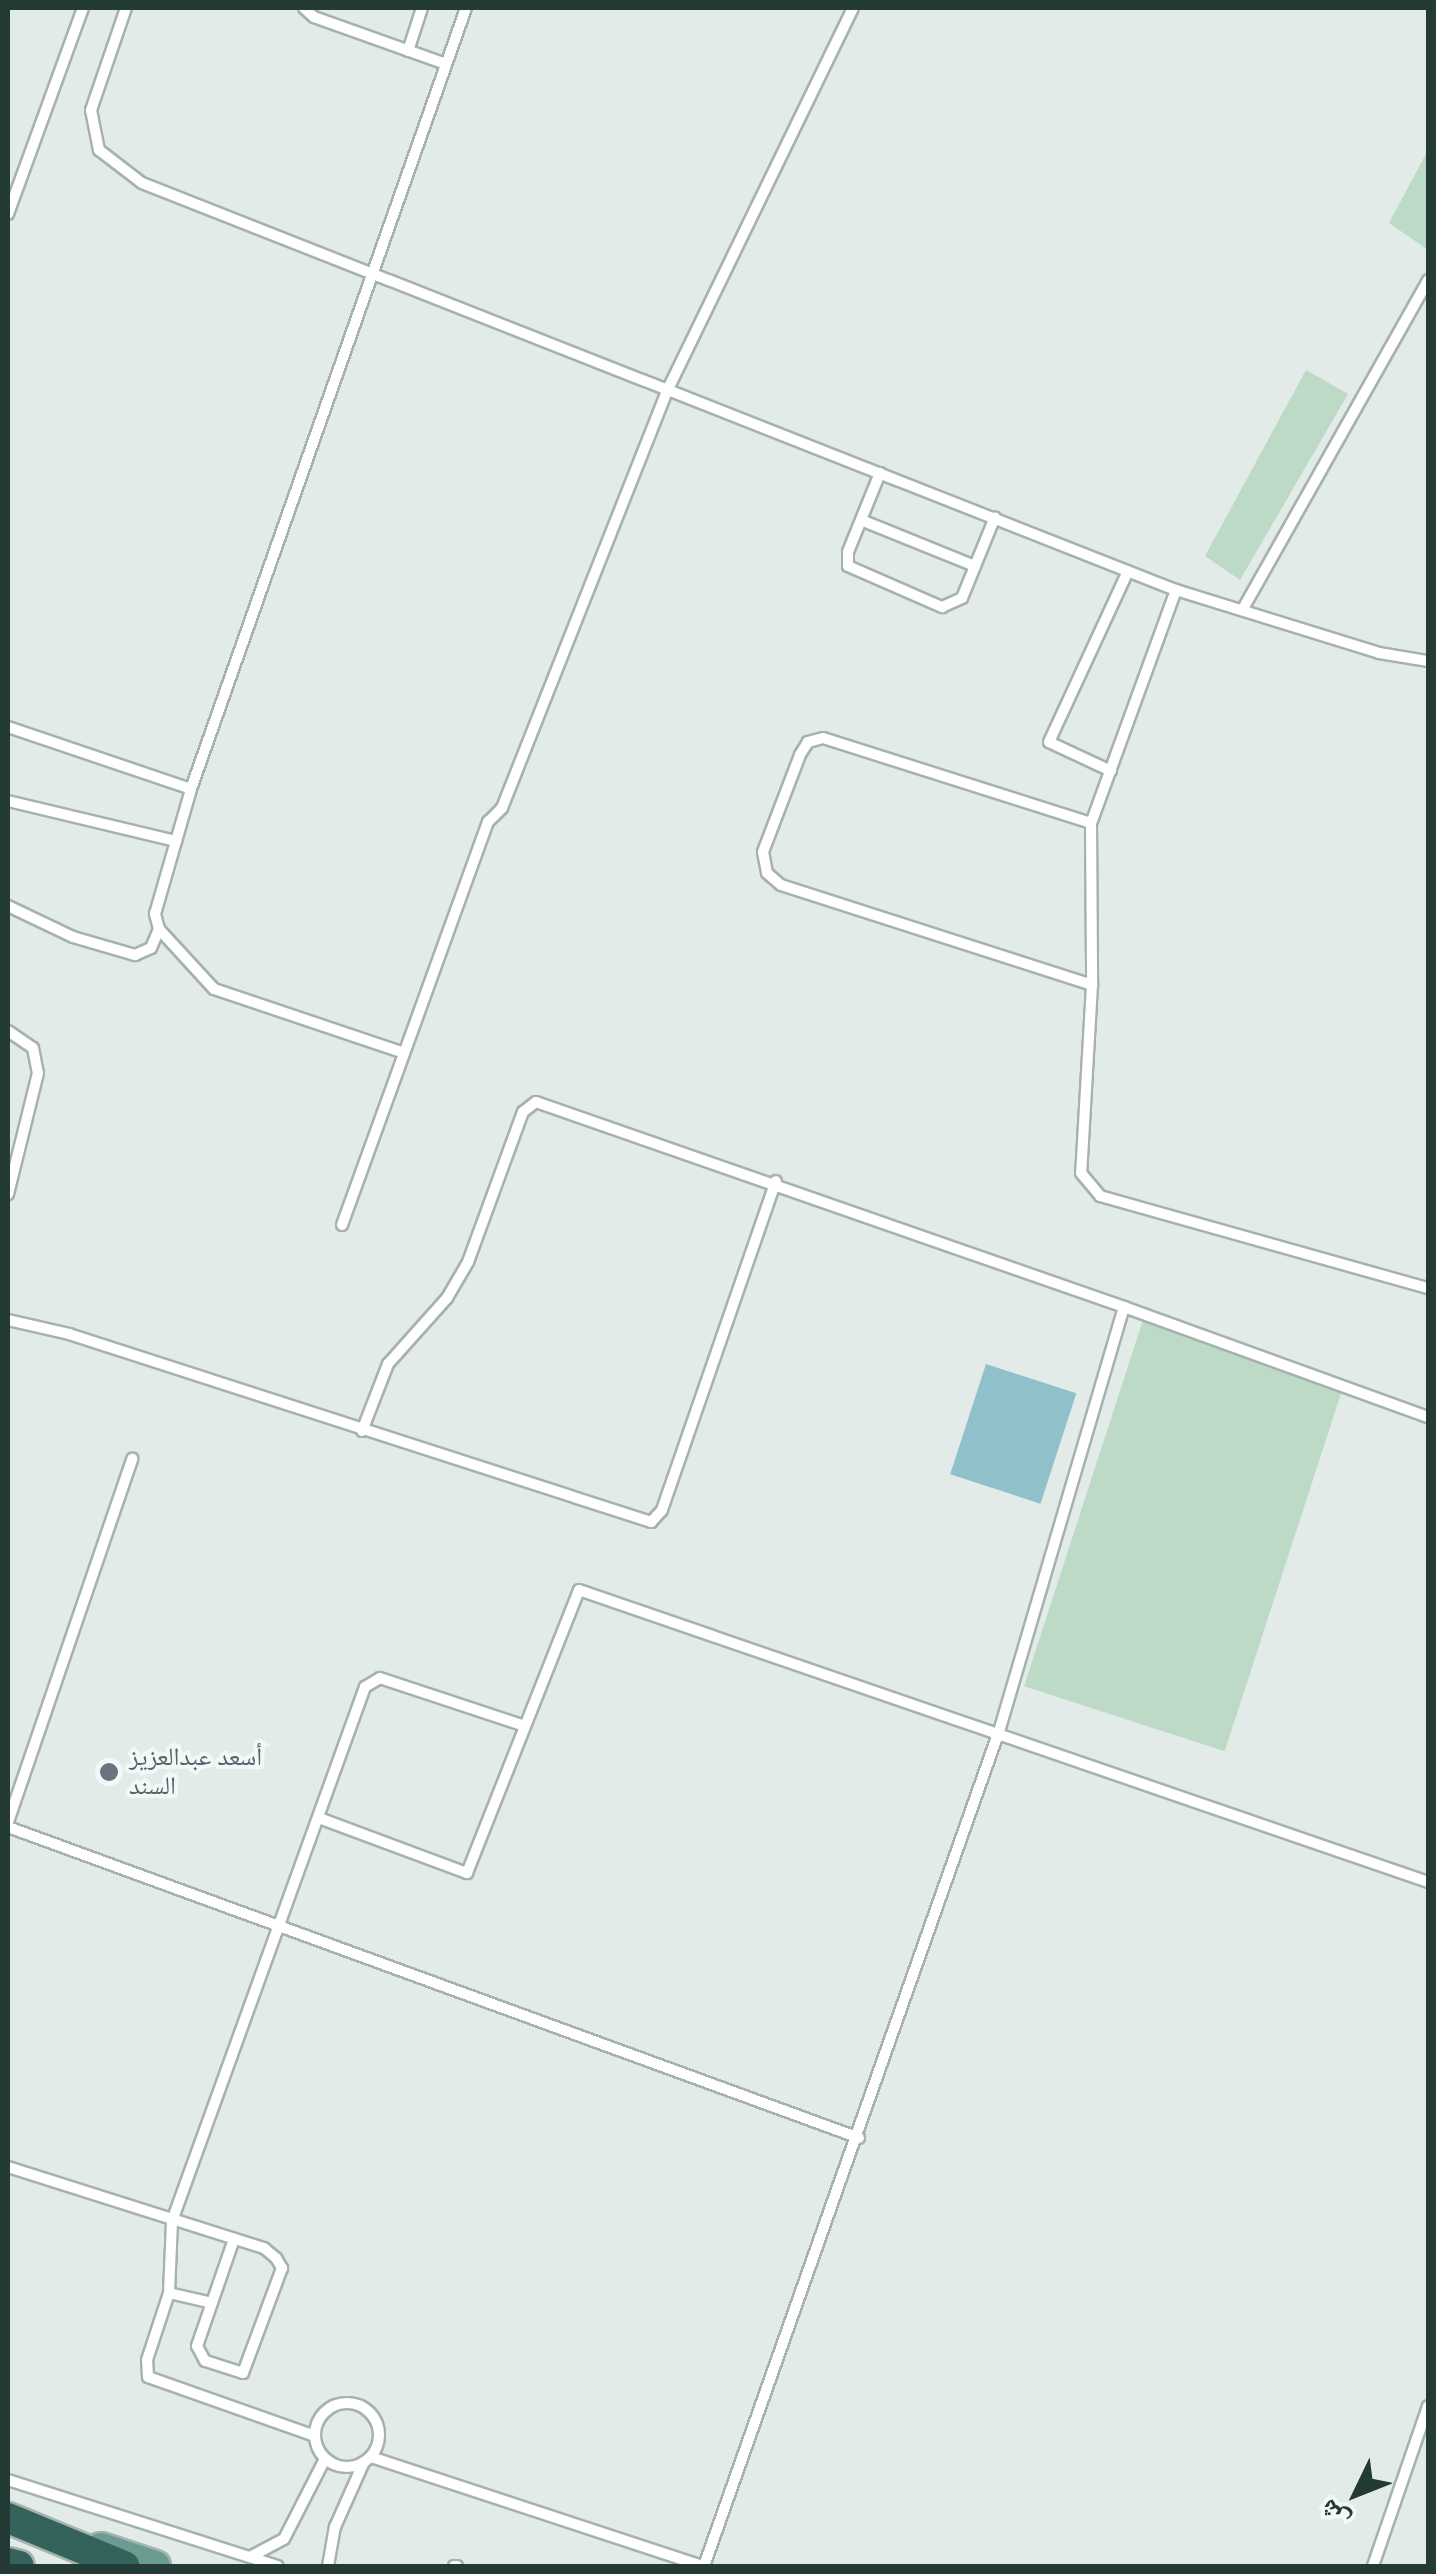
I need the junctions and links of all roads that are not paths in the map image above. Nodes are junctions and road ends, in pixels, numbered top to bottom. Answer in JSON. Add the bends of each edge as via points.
{"nodes":[{"id":1,"x":83,"y":8,"type":"edge"},
{"id":2,"x":126,"y":8,"type":"edge"},
{"id":3,"x":304,"y":8,"type":"edge"},
{"id":4,"x":422,"y":8,"type":"edge"},
{"id":5,"x":466,"y":8,"type":"edge"},
{"id":6,"x":853,"y":8,"type":"edge"},
{"id":7,"x":408,"y":51,"type":"junction"},
{"id":8,"x":446,"y":64,"type":"junction"},
{"id":9,"x":8,"y":214,"type":"edge"},
{"id":10,"x":371,"y":271,"type":"junction"},
{"id":11,"x":1428,"y":280,"type":"edge"},
{"id":12,"x":668,"y":387,"type":"junction"},
{"id":13,"x":880,"y":473,"type":"junction"},
{"id":14,"x":995,"y":518,"type":"junction"},
{"id":15,"x":861,"y":520,"type":"junction"},
{"id":16,"x":975,"y":566,"type":"junction"},
{"id":17,"x":1128,"y":571,"type":"junction"},
{"id":18,"x":1176,"y":590,"type":"junction"},
{"id":19,"x":1244,"y":608,"type":"junction"},
{"id":20,"x":1428,"y":660,"type":"edge"},
{"id":21,"x":8,"y":728,"type":"edge"},
{"id":22,"x":1110,"y":771,"type":"junction"},
{"id":23,"x":191,"y":789,"type":"junction"},
{"id":24,"x":8,"y":800,"type":"edge"},
{"id":25,"x":1091,"y":824,"type":"junction"},
{"id":26,"x":176,"y":841,"type":"junction"},
{"id":27,"x":8,"y":906,"type":"edge"},
{"id":28,"x":159,"y":930,"type":"junction"},
{"id":29,"x":1092,"y":985,"type":"junction"},
{"id":30,"x":8,"y":1031,"type":"edge"},
{"id":31,"x":404,"y":1053,"type":"junction"},
{"id":32,"x":776,"y":1181,"type":"junction"},
{"id":33,"x":8,"y":1194,"type":"edge"},
{"id":34,"x":342,"y":1225,"type":"dead end"},
{"id":35,"x":1428,"y":1288,"type":"edge"},
{"id":36,"x":1124,"y":1307,"type":"junction"},
{"id":37,"x":8,"y":1320,"type":"edge"},
{"id":38,"x":1428,"y":1417,"type":"edge"},
{"id":39,"x":362,"y":1431,"type":"junction"},
{"id":40,"x":132,"y":1459,"type":"dead end"},
{"id":41,"x":522,"y":1725,"type":"junction"},
{"id":42,"x":998,"y":1734,"type":"junction"},
{"id":43,"x":320,"y":1818,"type":"junction"},
{"id":44,"x":8,"y":1824,"type":"edge"},
{"id":45,"x":1428,"y":1882,"type":"edge"},
{"id":46,"x":281,"y":1927,"type":"junction"},
{"id":47,"x":859,"y":2138,"type":"junction"},
{"id":48,"x":8,"y":2167,"type":"edge"},
{"id":49,"x":172,"y":2221,"type":"junction"},
{"id":50,"x":234,"y":2239,"type":"junction"},
{"id":51,"x":169,"y":2293,"type":"junction"},
{"id":52,"x":212,"y":2303,"type":"junction"},
{"id":53,"x":1428,"y":2406,"type":"edge"},
{"id":54,"x":314,"y":2436,"type":"junction"},
{"id":55,"x":325,"y":2459,"type":"junction"},
{"id":56,"x":368,"y":2460,"type":"junction"},
{"id":57,"x":8,"y":2480,"type":"edge"},
{"id":58,"x":8,"y":2517,"type":"edge"},
{"id":59,"x":250,"y":2557,"type":"junction"},
{"id":60,"x":8,"y":2563,"type":"edge"},
{"id":61,"x":19,"y":2566,"type":"edge"},
{"id":62,"x":124,"y":2566,"type":"edge"},
{"id":63,"x":155,"y":2566,"type":"edge"},
{"id":64,"x":278,"y":2566,"type":"edge"},
{"id":65,"x":328,"y":2566,"type":"edge"},
{"id":66,"x":703,"y":2566,"type":"edge"},
{"id":67,"x":1373,"y":2566,"type":"edge"}],
"edges":[{"from":1,"to":9,"type":"lane"},
{"from":2,"to":10,"type":"lane","via":[[91,110],[99,150],[142,183]]},
{"from":3,"to":7,"type":"lane"},
{"from":4,"to":7,"type":"lane"},
{"from":5,"to":8,"type":"lane"},
{"from":6,"to":12,"type":"lane"},
{"from":7,"to":8,"type":"lane"},
{"from":8,"to":10,"type":"lane"},
{"from":10,"to":12,"type":"lane"},
{"from":10,"to":23,"type":"lane"},
{"from":11,"to":19,"type":"lane"},
{"from":12,"to":13,"type":"lane"},
{"from":12,"to":31,"type":"lane","via":[[502,808],[488,822]]},
{"from":13,"to":14,"type":"lane"},
{"from":13,"to":15,"type":"lane"},
{"from":14,"to":16,"type":"lane"},
{"from":14,"to":17,"type":"lane"},
{"from":15,"to":16,"type":"lane"},
{"from":15,"to":16,"type":"lane","via":[[848,566],[942,607],[959,603]]},
{"from":17,"to":18,"type":"lane"},
{"from":17,"to":22,"type":"lane","via":[[1049,742]]},
{"from":18,"to":19,"type":"lane"},
{"from":18,"to":22,"type":"lane"},
{"from":19,"to":20,"type":"lane","via":[[1379,653]]},
{"from":21,"to":23,"type":"lane"},
{"from":22,"to":25,"type":"lane"},
{"from":23,"to":26,"type":"lane"},
{"from":24,"to":26,"type":"lane"},
{"from":25,"to":29,"type":"lane"},
{"from":25,"to":29,"type":"lane","via":[[823,738],[808,742],[800,755],[764,852],[766,873],[781,885]]},
{"from":26,"to":28,"type":"lane","via":[[155,914]]},
{"from":27,"to":28,"type":"lane","via":[[73,937],[134,955],[151,948]]},
{"from":28,"to":31,"type":"lane","via":[[214,989]]},
{"from":29,"to":35,"type":"lane","via":[[1080,1173],[1100,1196]]},
{"from":30,"to":33,"type":"lane","via":[[32,1048],[38,1072]]},
{"from":31,"to":34,"type":"lane"},
{"from":32,"to":36,"type":"lane"},
{"from":32,"to":39,"type":"lane","via":[[529,1105],[468,1262],[447,1298],[388,1364]]},
{"from":32,"to":39,"type":"lane","via":[[662,1510],[651,1522]]},
{"from":36,"to":38,"type":"lane"},
{"from":36,"to":42,"type":"lane"},
{"from":37,"to":39,"type":"lane","via":[[70,1334]]},
{"from":40,"to":44,"type":"lane"},
{"from":41,"to":42,"type":"lane","via":[[579,1590]]},
{"from":41,"to":43,"type":"lane","via":[[372,1679]]},
{"from":41,"to":43,"type":"lane","via":[[466,1874]]},
{"from":42,"to":45,"type":"lane"},
{"from":42,"to":47,"type":"lane"},
{"from":43,"to":46,"type":"lane"},
{"from":44,"to":46,"type":"lane"},
{"from":46,"to":47,"type":"lane"},
{"from":46,"to":49,"type":"lane"},
{"from":47,"to":66,"type":"lane"},
{"from":48,"to":49,"type":"lane"},
{"from":49,"to":50,"type":"lane"},
{"from":49,"to":51,"type":"lane"},
{"from":50,"to":52,"type":"lane"},
{"from":50,"to":52,"type":"lane","via":[[264,2248],[282,2268],[243,2373],[198,2354]]},
{"from":51,"to":52,"type":"lane"},
{"from":51,"to":54,"type":"lane","via":[[146,2360],[148,2377]]},
{"from":53,"to":67,"type":"lane"},
{"from":54,"to":55,"type":"lane"},
{"from":54,"to":56,"type":"lane","via":[[324,2412],[358,2405],[376,2422]]},
{"from":55,"to":56,"type":"lane","via":[[344,2467]]},
{"from":55,"to":59,"type":"lane","via":[[284,2539]]},
{"from":56,"to":65,"type":"lane","via":[[335,2527]]},
{"from":56,"to":66,"type":"lane"},
{"from":57,"to":59,"type":"lane"},
{"from":58,"to":62,"type":"highway"},
{"from":58,"to":63,"type":"main road"},
{"from":59,"to":64,"type":"lane"},
{"from":60,"to":61,"type":"highway"}]}
